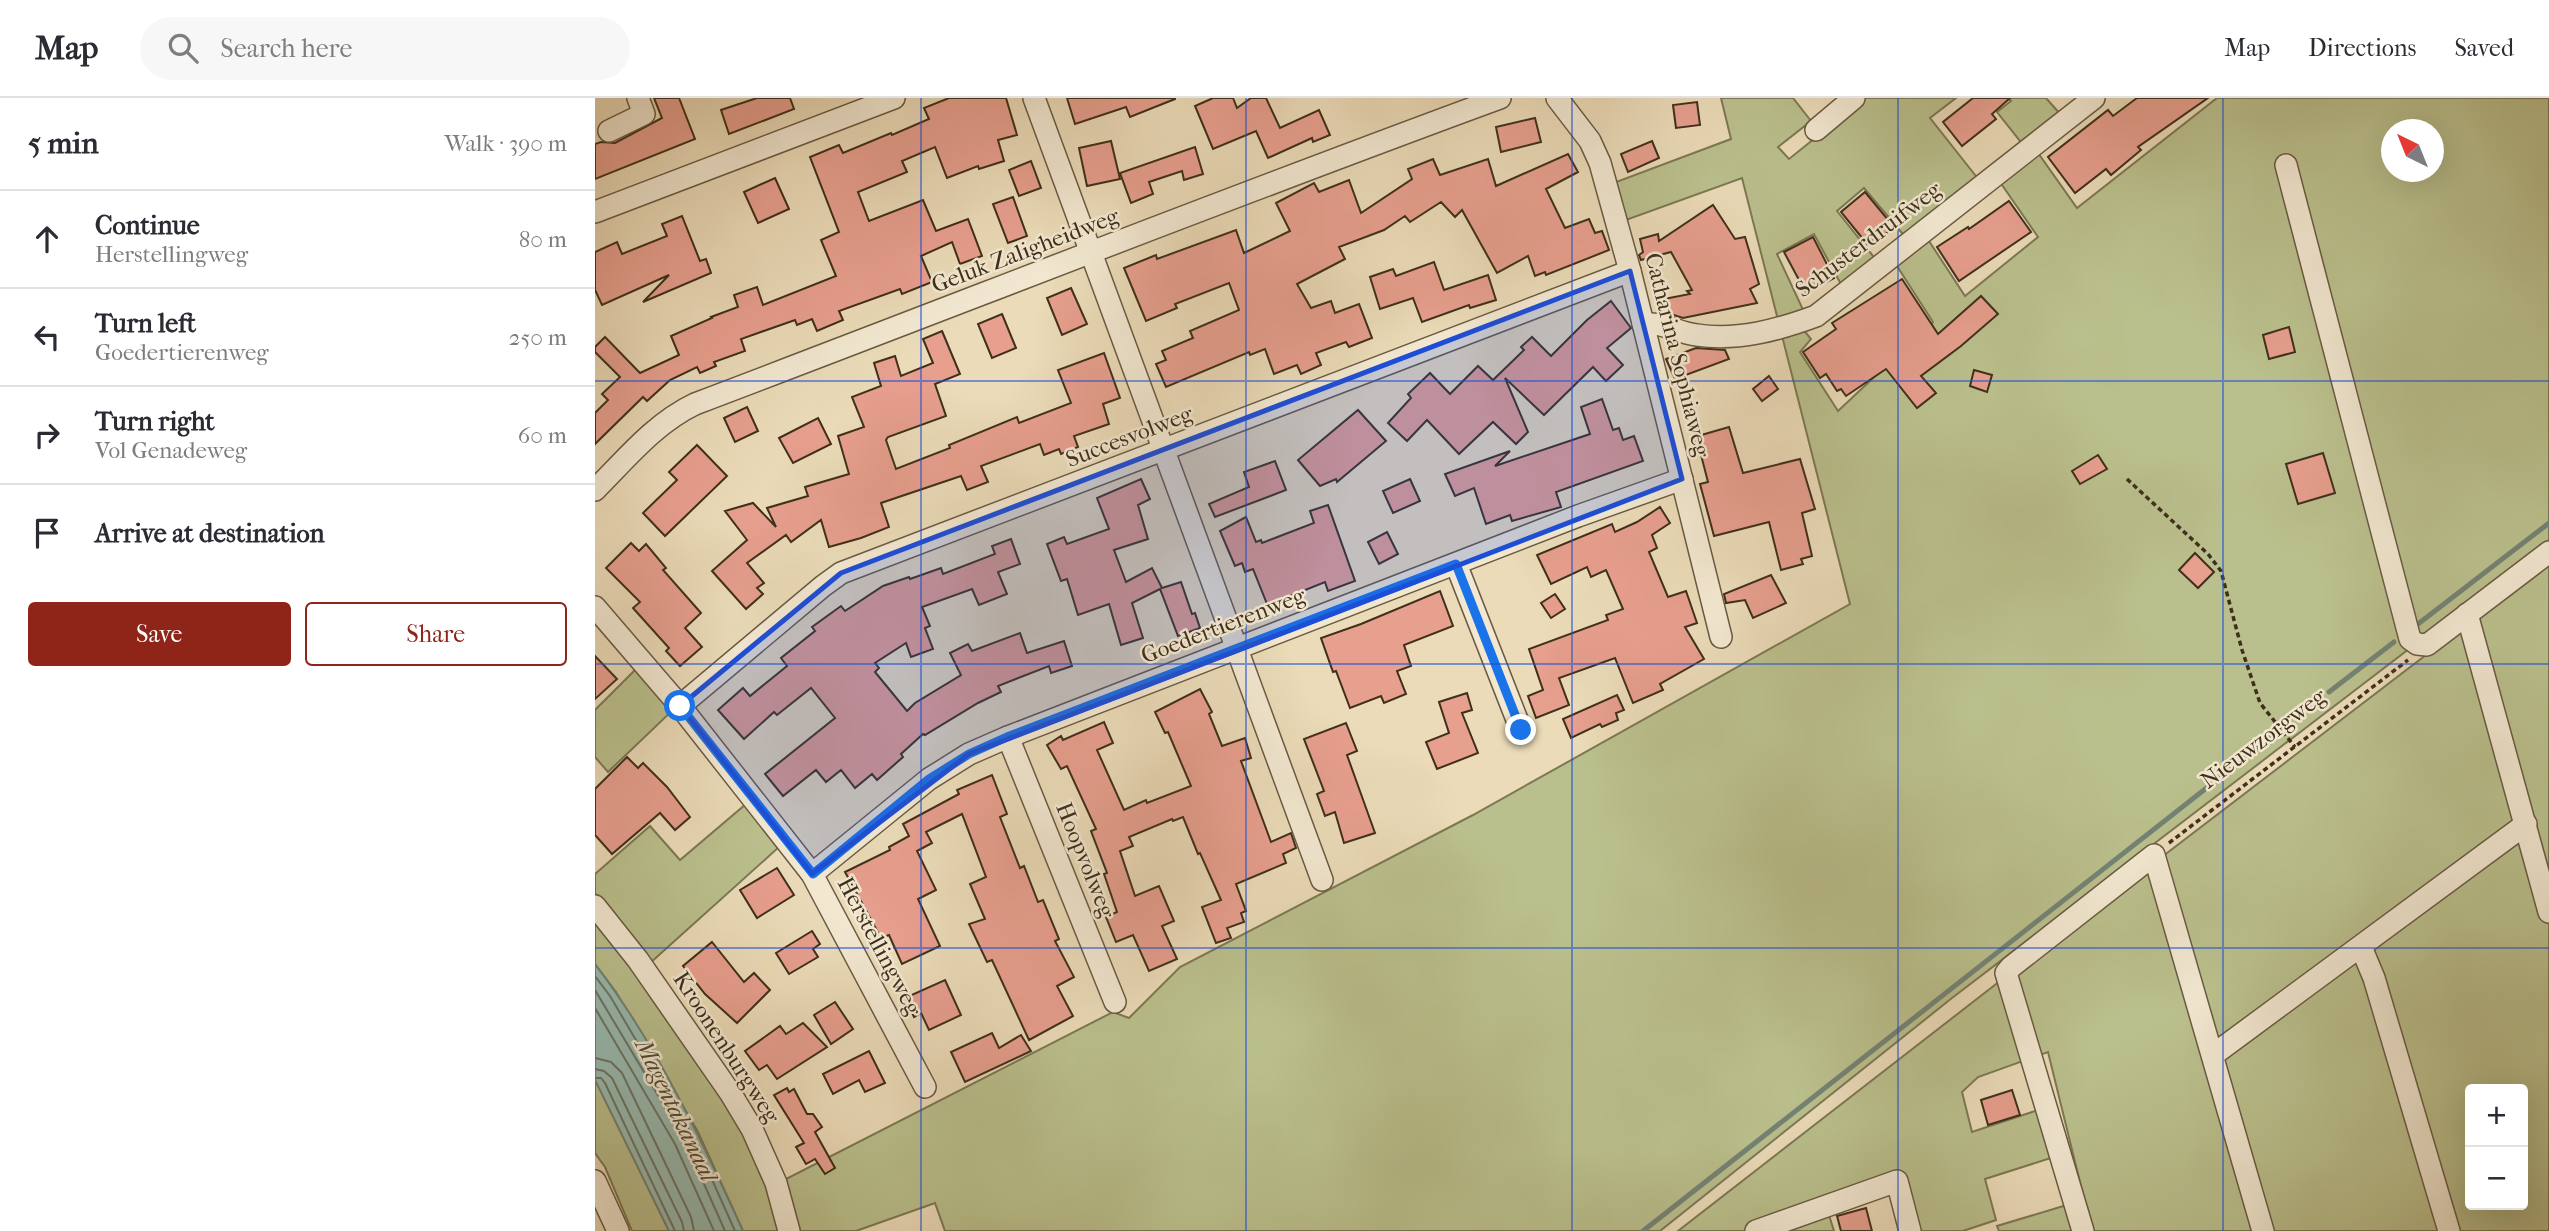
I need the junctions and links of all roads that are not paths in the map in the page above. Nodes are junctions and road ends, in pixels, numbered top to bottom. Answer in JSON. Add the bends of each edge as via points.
{"nodes":[{"id":1,"x":638,"y":98,"type":"edge"},
{"id":2,"x":894,"y":98,"type":"edge"},
{"id":3,"x":1034,"y":98,"type":"edge"},
{"id":4,"x":1500,"y":98,"type":"edge"},
{"id":5,"x":1557,"y":98,"type":"edge"},
{"id":6,"x":1854,"y":98,"type":"edge"},
{"id":7,"x":2094,"y":98,"type":"edge"},
{"id":8,"x":1816,"y":130,"type":"dead end"},
{"id":9,"x":609,"y":131,"type":"dead end"},
{"id":10,"x":2286,"y":165,"type":"dead end"},
{"id":11,"x":595,"y":212,"type":"edge"},
{"id":12,"x":1091,"y":254,"type":"junction"},
{"id":13,"x":1630,"y":271,"type":"junction"},
{"id":14,"x":1643,"y":324,"type":"junction"},
{"id":15,"x":1164,"y":450,"type":"junction"},
{"id":16,"x":1682,"y":479,"type":"junction"},
{"id":17,"x":595,"y":490,"type":"edge"},
{"id":18,"x":2549,"y":552,"type":"edge"},
{"id":19,"x":1456,"y":564,"type":"junction"},
{"id":20,"x":595,"y":607,"type":"edge"},
{"id":21,"x":2467,"y":614,"type":"junction"},
{"id":22,"x":1721,"y":637,"type":"dead end"},
{"id":23,"x":1236,"y":648,"type":"junction"},
{"id":24,"x":680,"y":706,"type":"junction"},
{"id":25,"x":1521,"y":730,"type":"dead end"},
{"id":26,"x":1007,"y":737,"type":"junction"},
{"id":27,"x":2526,"y":824,"type":"junction"},
{"id":28,"x":813,"y":874,"type":"junction"},
{"id":29,"x":1322,"y":880,"type":"dead end"},
{"id":30,"x":595,"y":905,"type":"edge"},
{"id":31,"x":2549,"y":912,"type":"edge"},
{"id":32,"x":2361,"y":947,"type":"junction"},
{"id":33,"x":1115,"y":1003,"type":"dead end"},
{"id":34,"x":2213,"y":1055,"type":"junction"},
{"id":35,"x":925,"y":1087,"type":"dead end"},
{"id":36,"x":595,"y":1181,"type":"edge"},
{"id":37,"x":618,"y":1231,"type":"edge"},
{"id":38,"x":789,"y":1231,"type":"edge"},
{"id":39,"x":1756,"y":1231,"type":"edge"},
{"id":40,"x":1910,"y":1231,"type":"edge"},
{"id":41,"x":2083,"y":1231,"type":"edge"},
{"id":42,"x":2263,"y":1231,"type":"edge"},
{"id":43,"x":2449,"y":1231,"type":"edge"}],
"edges":[{"from":1,"to":9,"type":"street","via":[[644,114]]},
{"from":2,"to":11,"type":"street"},
{"from":3,"to":12,"type":"street"},
{"from":4,"to":12,"type":"street","name":"Geluk Zaligheidweg"},
{"from":5,"to":13,"type":"street","name":"Catharina Sophiaweg","via":[[1590,141],[1600,163]]},
{"from":6,"to":8,"type":"street"},
{"from":7,"to":14,"type":"street","name":"Schusterdruifweg","via":[[1816,316],[1739,336],[1696,335],[1661,324]]},
{"from":10,"to":21,"type":"street","via":[[2410,639],[2427,645]]},
{"from":12,"to":15,"type":"street"},
{"from":12,"to":17,"type":"street","name":"Geluk Zaligheidweg","via":[[685,408],[662,423]]},
{"from":13,"to":14,"type":"street","name":"Catharina Sophiaweg"},
{"from":13,"to":15,"type":"street","name":"Succesvolweg"},
{"from":14,"to":16,"type":"street","name":"Catharina Sophiaweg"},
{"from":15,"to":23,"type":"street"},
{"from":15,"to":24,"type":"street","name":"Succesvolweg","via":[[841,573]]},
{"from":16,"to":19,"type":"street","name":"Goedertierenweg"},
{"from":16,"to":22,"type":"street","name":"Catharina Sophiaweg"},
{"from":18,"to":21,"type":"street"},
{"from":19,"to":23,"type":"street","name":"Goedertierenweg"},
{"from":19,"to":25,"type":"street"},
{"from":20,"to":24,"type":"street","name":"Herstellingweg"},
{"from":21,"to":27,"type":"street"},
{"from":23,"to":26,"type":"street","name":"Goedertierenweg"},
{"from":23,"to":29,"type":"street"},
{"from":24,"to":28,"type":"street","name":"Herstellingweg"},
{"from":26,"to":28,"type":"street","name":"Goedertierenweg","via":[[929,779]]},
{"from":26,"to":33,"type":"street","name":"Hoopvolweg"},
{"from":27,"to":31,"type":"street"},
{"from":27,"to":32,"type":"street"},
{"from":28,"to":35,"type":"street","name":"Herstellingweg"},
{"from":30,"to":38,"type":"street","name":"Kroonenburgweg","via":[[638,960],[752,1129],[776,1183]]},
{"from":32,"to":34,"type":"street"},
{"from":32,"to":43,"type":"street"},
{"from":34,"to":41,"type":"street","via":[[2154,855],[2011,967],[2007,984]]},
{"from":34,"to":42,"type":"street"},
{"from":36,"to":37,"type":"street"},
{"from":39,"to":40,"type":"street","via":[[1897,1181]]}]}
